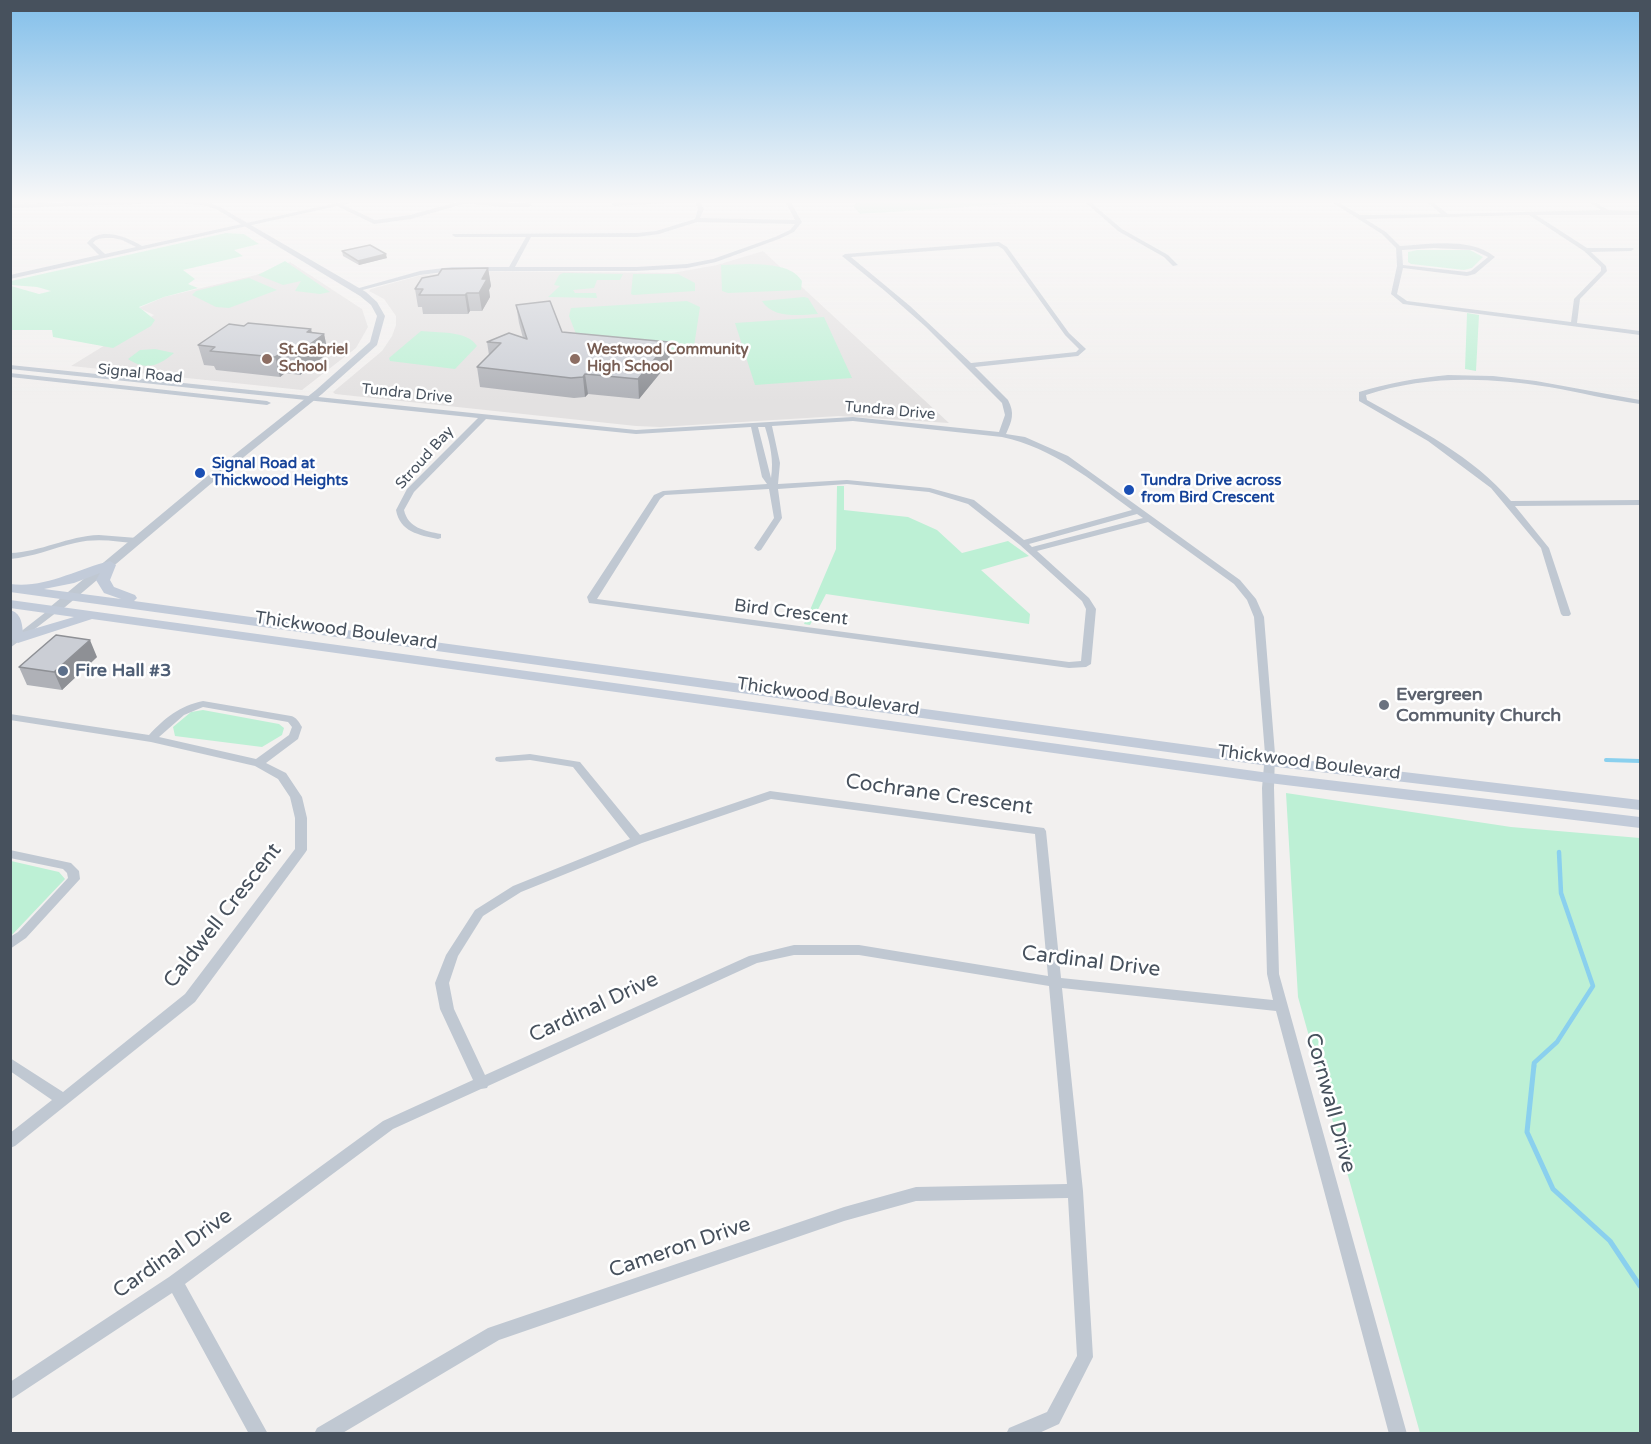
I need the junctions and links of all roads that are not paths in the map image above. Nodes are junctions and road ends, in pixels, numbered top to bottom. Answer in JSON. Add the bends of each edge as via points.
{"nodes":[{"id":1,"x":50,"y":268,"type":"edge"},
{"id":2,"x":319,"y":268,"type":"edge"},
{"id":3,"x":498,"y":268,"type":"edge"},
{"id":4,"x":560,"y":268,"type":"edge"},
{"id":5,"x":646,"y":268,"type":"edge"},
{"id":6,"x":862,"y":268,"type":"edge"},
{"id":7,"x":1020,"y":268,"type":"edge"},
{"id":8,"x":1400,"y":268,"type":"edge"},
{"id":9,"x":1413,"y":268,"type":"edge"},
{"id":10,"x":1478,"y":268,"type":"edge"},
{"id":11,"x":1604,"y":268,"type":"edge"},
{"id":12,"x":10,"y":277,"type":"edge"},
{"id":13,"x":355,"y":290,"type":"junction"},
{"id":14,"x":1574,"y":324,"type":"junction"},
{"id":15,"x":1641,"y":333,"type":"edge"},
{"id":16,"x":970,"y":365,"type":"junction"},
{"id":17,"x":10,"y":367,"type":"edge"},
{"id":18,"x":10,"y":375,"type":"edge"},
{"id":19,"x":222,"y":389,"type":"junction"},
{"id":20,"x":211,"y":397,"type":"junction"},
{"id":21,"x":312,"y":398,"type":"junction"},
{"id":22,"x":1641,"y":402,"type":"edge"},
{"id":23,"x":267,"y":403,"type":"dead end"},
{"id":24,"x":484,"y":416,"type":"junction"},
{"id":25,"x":768,"y":425,"type":"junction"},
{"id":26,"x":754,"y":426,"type":"junction"},
{"id":27,"x":1002,"y":435,"type":"junction"},
{"id":28,"x":776,"y":456,"type":"junction"},
{"id":29,"x":762,"y":457,"type":"junction"},
{"id":30,"x":773,"y":486,"type":"junction"},
{"id":31,"x":1641,"y":502,"type":"edge"},
{"id":32,"x":1509,"y":504,"type":"junction"},
{"id":33,"x":1138,"y":510,"type":"junction"},
{"id":34,"x":1148,"y":519,"type":"junction"},
{"id":35,"x":1080,"y":527,"type":"junction"},
{"id":36,"x":1090,"y":535,"type":"junction"},
{"id":37,"x":438,"y":536,"type":"dead end"},
{"id":38,"x":137,"y":541,"type":"junction"},
{"id":39,"x":1026,"y":547,"type":"junction"},
{"id":40,"x":758,"y":549,"type":"dead end"},
{"id":41,"x":10,"y":556,"type":"edge"},
{"id":42,"x":110,"y":565,"type":"junction"},
{"id":43,"x":16,"y":589,"type":"edge"},
{"id":44,"x":70,"y":597,"type":"junction"},
{"id":45,"x":10,"y":604,"type":"edge"},
{"id":46,"x":156,"y":608,"type":"junction"},
{"id":47,"x":54,"y":610,"type":"junction"},
{"id":48,"x":10,"y":614,"type":"edge"},
{"id":49,"x":1566,"y":614,"type":"dead end"},
{"id":50,"x":94,"y":616,"type":"junction"},
{"id":51,"x":14,"y":642,"type":"edge"},
{"id":52,"x":10,"y":717,"type":"edge"},
{"id":53,"x":151,"y":739,"type":"junction"},
{"id":54,"x":500,"y":759,"type":"dead end"},
{"id":55,"x":258,"y":763,"type":"junction"},
{"id":56,"x":1269,"y":769,"type":"junction"},
{"id":57,"x":1641,"y":805,"type":"edge"},
{"id":58,"x":1641,"y":823,"type":"edge"},
{"id":59,"x":638,"y":840,"type":"junction"},
{"id":60,"x":10,"y":854,"type":"edge"},
{"id":61,"x":10,"y":944,"type":"edge"},
{"id":62,"x":1055,"y":982,"type":"junction"},
{"id":63,"x":1282,"y":1006,"type":"junction"},
{"id":64,"x":10,"y":1063,"type":"edge"},
{"id":65,"x":482,"y":1084,"type":"junction"},
{"id":66,"x":62,"y":1099,"type":"junction"},
{"id":67,"x":10,"y":1142,"type":"edge"},
{"id":68,"x":1075,"y":1191,"type":"junction"},
{"id":69,"x":175,"y":1282,"type":"junction"},
{"id":70,"x":10,"y":1392,"type":"edge"},
{"id":71,"x":259,"y":1434,"type":"edge"},
{"id":72,"x":323,"y":1434,"type":"edge"},
{"id":73,"x":1015,"y":1434,"type":"edge"},
{"id":74,"x":1398,"y":1434,"type":"edge"}],
"edges":[{"from":1,"to":12,"type":"street"},
{"from":2,"to":13,"type":"street"},
{"from":3,"to":13,"type":"street","via":[[437,270]]},
{"from":4,"to":5,"type":"street"},
{"from":6,"to":16,"type":"street"},
{"from":7,"to":16,"type":"street","via":[[1067,334],[1083,349],[1078,354]]},
{"from":8,"to":14,"type":"street","via":[[1394,294],[1405,303]]},
{"from":9,"to":10,"type":"street","via":[[1467,274]]},
{"from":11,"to":14,"type":"street","via":[[1577,299]]},
{"from":13,"to":21,"type":"street","via":[[374,304],[381,316],[374,343]]},
{"from":14,"to":15,"type":"street"},
{"from":16,"to":27,"type":"street","via":[[1009,409]]},
{"from":17,"to":19,"type":"street","name":"Tundra Drive"},
{"from":18,"to":20,"type":"street","name":"Signal Road"},
{"from":19,"to":20,"type":"street"},
{"from":19,"to":21,"type":"street","name":"Tundra Drive"},
{"from":20,"to":23,"type":"street","name":"Signal Road"},
{"from":21,"to":24,"type":"street","name":"Tundra Drive"},
{"from":21,"to":38,"type":"street"},
{"from":22,"to":32,"type":"street","via":[[1535,383],[1480,378],[1421,380],[1362,394],[1363,401],[1431,438],[1494,486]]},
{"from":24,"to":26,"type":"street","name":"Tundra Drive","via":[[636,432]]},
{"from":24,"to":37,"type":"street","name":"Stroud Bay","via":[[410,491],[400,510],[402,519],[418,532]]},
{"from":25,"to":26,"type":"street","name":"Tundra Drive"},
{"from":25,"to":27,"type":"street","name":"Tundra Drive","via":[[853,419]]},
{"from":25,"to":28,"type":"street"},
{"from":26,"to":29,"type":"street"},
{"from":27,"to":33,"type":"street","name":"Tundra Drive","via":[[1022,439],[1065,458]]},
{"from":28,"to":29,"type":"street"},
{"from":28,"to":30,"type":"street"},
{"from":29,"to":30,"type":"street","via":[[766,477]]},
{"from":30,"to":39,"type":"street","name":"Bird Crescent","via":[[847,482],[930,490],[971,502]]},
{"from":30,"to":39,"type":"street","name":"Bird Crescent","via":[[663,493],[592,602],[1069,666],[1086,664],[1091,609],[1086,600]]},
{"from":30,"to":40,"type":"street","via":[[778,518]]},
{"from":31,"to":32,"type":"street"},
{"from":32,"to":49,"type":"street","via":[[1545,548]]},
{"from":33,"to":34,"type":"street","name":"Tundra Drive"},
{"from":33,"to":35,"type":"street"},
{"from":34,"to":36,"type":"street"},
{"from":34,"to":56,"type":"street","name":"Tundra Drive","via":[[1237,582],[1251,599],[1259,617]]},
{"from":35,"to":36,"type":"street"},
{"from":35,"to":39,"type":"street"},
{"from":36,"to":39,"type":"street"},
{"from":38,"to":41,"type":"street","via":[[77,539],[43,551]]},
{"from":38,"to":42,"type":"street"},
{"from":42,"to":43,"type":"main road","via":[[69,580]]},
{"from":42,"to":44,"type":"street"},
{"from":42,"to":46,"type":"main road","via":[[103,580],[109,590]]},
{"from":43,"to":44,"type":"main road","name":"Thickwood Boulevard"},
{"from":44,"to":46,"type":"main road","name":"Thickwood Boulevard"},
{"from":44,"to":47,"type":"street"},
{"from":45,"to":47,"type":"main road","name":"Thickwood Boulevard"},
{"from":46,"to":56,"type":"main road","name":"Thickwood Boulevard"},
{"from":47,"to":50,"type":"main road","name":"Thickwood Boulevard"},
{"from":47,"to":51,"type":"street"},
{"from":48,"to":51,"type":"main road","via":[[14,619]]},
{"from":50,"to":51,"type":"main road","via":[[46,628]]},
{"from":50,"to":56,"type":"main road","name":"Thickwood Boulevard"},
{"from":52,"to":53,"type":"street","name":"Caldwell Crescent"},
{"from":53,"to":55,"type":"street","name":"Caldwell Crescent"},
{"from":53,"to":55,"type":"street","via":[[189,706],[203,704],[291,719],[297,727],[294,737]]},
{"from":54,"to":59,"type":"street","via":[[576,764]]},
{"from":55,"to":66,"type":"street","name":"Caldwell Crescent","via":[[282,776],[296,797],[301,818],[301,850],[190,998]]},
{"from":56,"to":57,"type":"main road","name":"Thickwood Boulevard"},
{"from":56,"to":58,"type":"main road","name":"Thickwood Boulevard"},
{"from":56,"to":63,"type":"street","name":"Cornwall Drive","via":[[1273,974]]},
{"from":59,"to":62,"type":"street","name":"Cochrane Crescent","via":[[770,795],[1040,831]]},
{"from":59,"to":65,"type":"street","name":"Cochrane Crescent","via":[[517,889],[479,913],[453,955],[442,983],[447,1009]]},
{"from":60,"to":61,"type":"street","via":[[67,866],[74,879]]},
{"from":62,"to":63,"type":"street","name":"Cardinal Drive"},
{"from":62,"to":65,"type":"street","name":"Cardinal Drive","via":[[859,950],[794,950],[754,959]]},
{"from":62,"to":68,"type":"street","name":"Cochrane Crescent"},
{"from":63,"to":74,"type":"street","name":"Cornwall Drive"},
{"from":64,"to":66,"type":"street"},
{"from":65,"to":69,"type":"street","name":"Cardinal Drive","via":[[388,1125]]},
{"from":66,"to":67,"type":"street","name":"Caldwell Crescent"},
{"from":68,"to":72,"type":"street","name":"Cameron Drive","via":[[916,1194],[844,1214],[494,1334]]},
{"from":68,"to":73,"type":"street","name":"Cochrane Crescent","via":[[1085,1357],[1053,1418]]},
{"from":69,"to":70,"type":"street","name":"Cardinal Drive"},
{"from":69,"to":71,"type":"street"}]}
